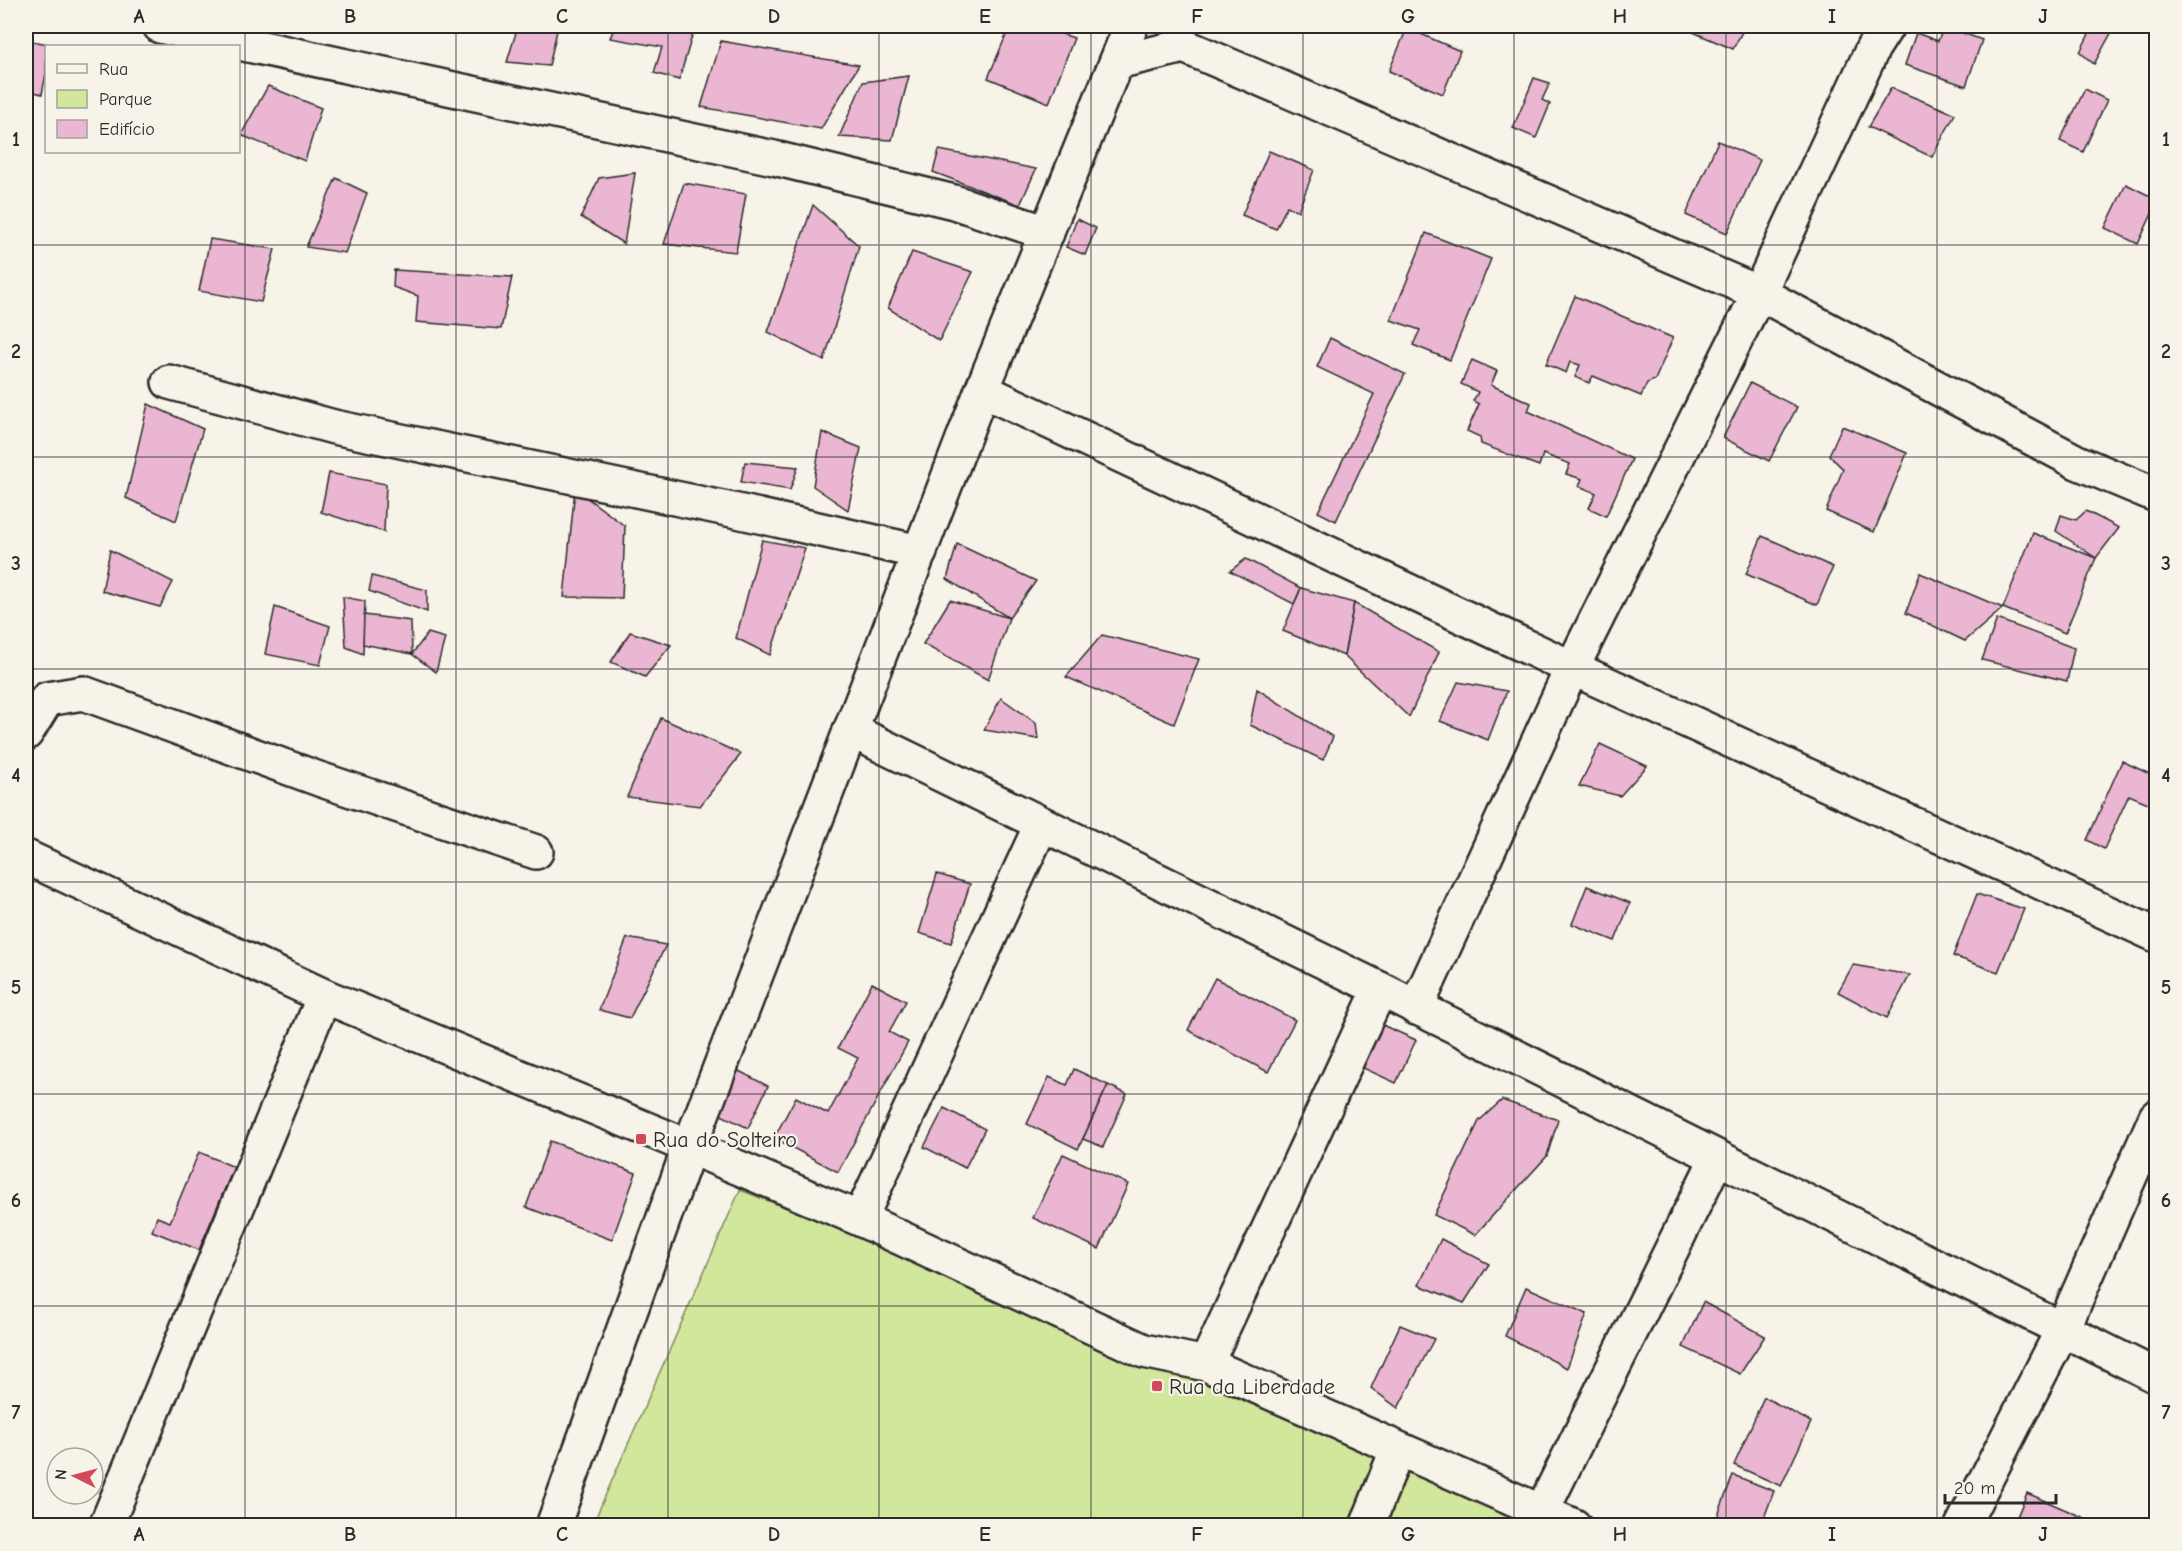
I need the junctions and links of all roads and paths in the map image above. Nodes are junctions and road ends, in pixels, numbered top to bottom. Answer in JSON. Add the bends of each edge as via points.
{"nodes":[{"id":1,"x":160,"y":26,"type":"edge"},
{"id":2,"x":1131,"y":26,"type":"edge"},
{"id":3,"x":1887,"y":26,"type":"edge"},
{"id":4,"x":1180,"y":36,"type":"edge"},
{"id":5,"x":1117,"y":62,"type":"junction"},
{"id":6,"x":1047,"y":233,"type":"junction"},
{"id":7,"x":1759,"y":293,"type":"junction"},
{"id":8,"x":169,"y":382,"type":"dead end"},
{"id":9,"x":982,"y":390,"type":"junction"},
{"id":10,"x":2157,"y":495,"type":"edge"},
{"id":11,"x":920,"y":552,"type":"junction"},
{"id":12,"x":1572,"y":668,"type":"junction"},
{"id":13,"x":850,"y":730,"type":"junction"},
{"id":14,"x":26,"y":733,"type":"edge"},
{"id":15,"x":1041,"y":825,"type":"junction"},
{"id":16,"x":536,"y":852,"type":"dead end"},
{"id":17,"x":26,"y":857,"type":"edge"},
{"id":18,"x":2157,"y":935,"type":"edge"},
{"id":19,"x":1380,"y":989,"type":"junction"},
{"id":20,"x":324,"y":996,"type":"junction"},
{"id":21,"x":1416,"y":1008,"type":"junction"},
{"id":22,"x":2157,"y":1117,"type":"edge"},
{"id":23,"x":688,"y":1148,"type":"junction"},
{"id":24,"x":1717,"y":1158,"type":"junction"},
{"id":25,"x":860,"y":1219,"type":"junction"},
{"id":26,"x":2063,"y":1329,"type":"junction"},
{"id":27,"x":1206,"y":1364,"type":"junction"},
{"id":28,"x":2157,"y":1376,"type":"edge"},
{"id":29,"x":1397,"y":1450,"type":"junction"},
{"id":30,"x":1542,"y":1512,"type":"junction"},
{"id":31,"x":106,"y":1526,"type":"edge"},
{"id":32,"x":553,"y":1526,"type":"edge"},
{"id":33,"x":1367,"y":1526,"type":"edge"},
{"id":34,"x":1574,"y":1526,"type":"edge"},
{"id":35,"x":1962,"y":1526,"type":"edge"}],
"edges":[{"from":1,"to":6,"type":"street","via":[[774,158],[954,202]]},
{"from":2,"to":5,"type":"street"},
{"from":3,"to":7,"type":"street","via":[[1873,48]]},
{"from":4,"to":5,"type":"street"},
{"from":4,"to":7,"type":"street"},
{"from":5,"to":6,"type":"street"},
{"from":6,"to":9,"type":"street"},
{"from":7,"to":10,"type":"street","via":[[2077,462]]},
{"from":7,"to":12,"type":"street"},
{"from":8,"to":11,"type":"street","via":[[334,427]]},
{"from":9,"to":11,"type":"street"},
{"from":9,"to":12,"type":"street"},
{"from":11,"to":13,"type":"street"},
{"from":12,"to":18,"type":"street"},
{"from":12,"to":21,"type":"street"},
{"from":13,"to":15,"type":"street"},
{"from":13,"to":23,"type":"street"},
{"from":14,"to":16,"type":"street","via":[[47,699],[84,693]]},
{"from":15,"to":19,"type":"street"},
{"from":15,"to":25,"type":"street"},
{"from":17,"to":20,"type":"street"},
{"from":19,"to":21,"type":"street"},
{"from":19,"to":27,"type":"street"},
{"from":20,"to":23,"type":"street"},
{"from":20,"to":31,"type":"street"},
{"from":21,"to":24,"type":"street"},
{"from":22,"to":26,"type":"street"},
{"from":23,"to":25,"type":"street"},
{"from":23,"to":32,"type":"street"},
{"from":24,"to":26,"type":"street"},
{"from":24,"to":30,"type":"street"},
{"from":25,"to":27,"type":"street","via":[[1144,1351]]},
{"from":26,"to":28,"type":"street"},
{"from":26,"to":35,"type":"street"},
{"from":27,"to":29,"type":"street"},
{"from":29,"to":30,"type":"street"},
{"from":29,"to":33,"type":"street"},
{"from":30,"to":34,"type":"street"}]}
